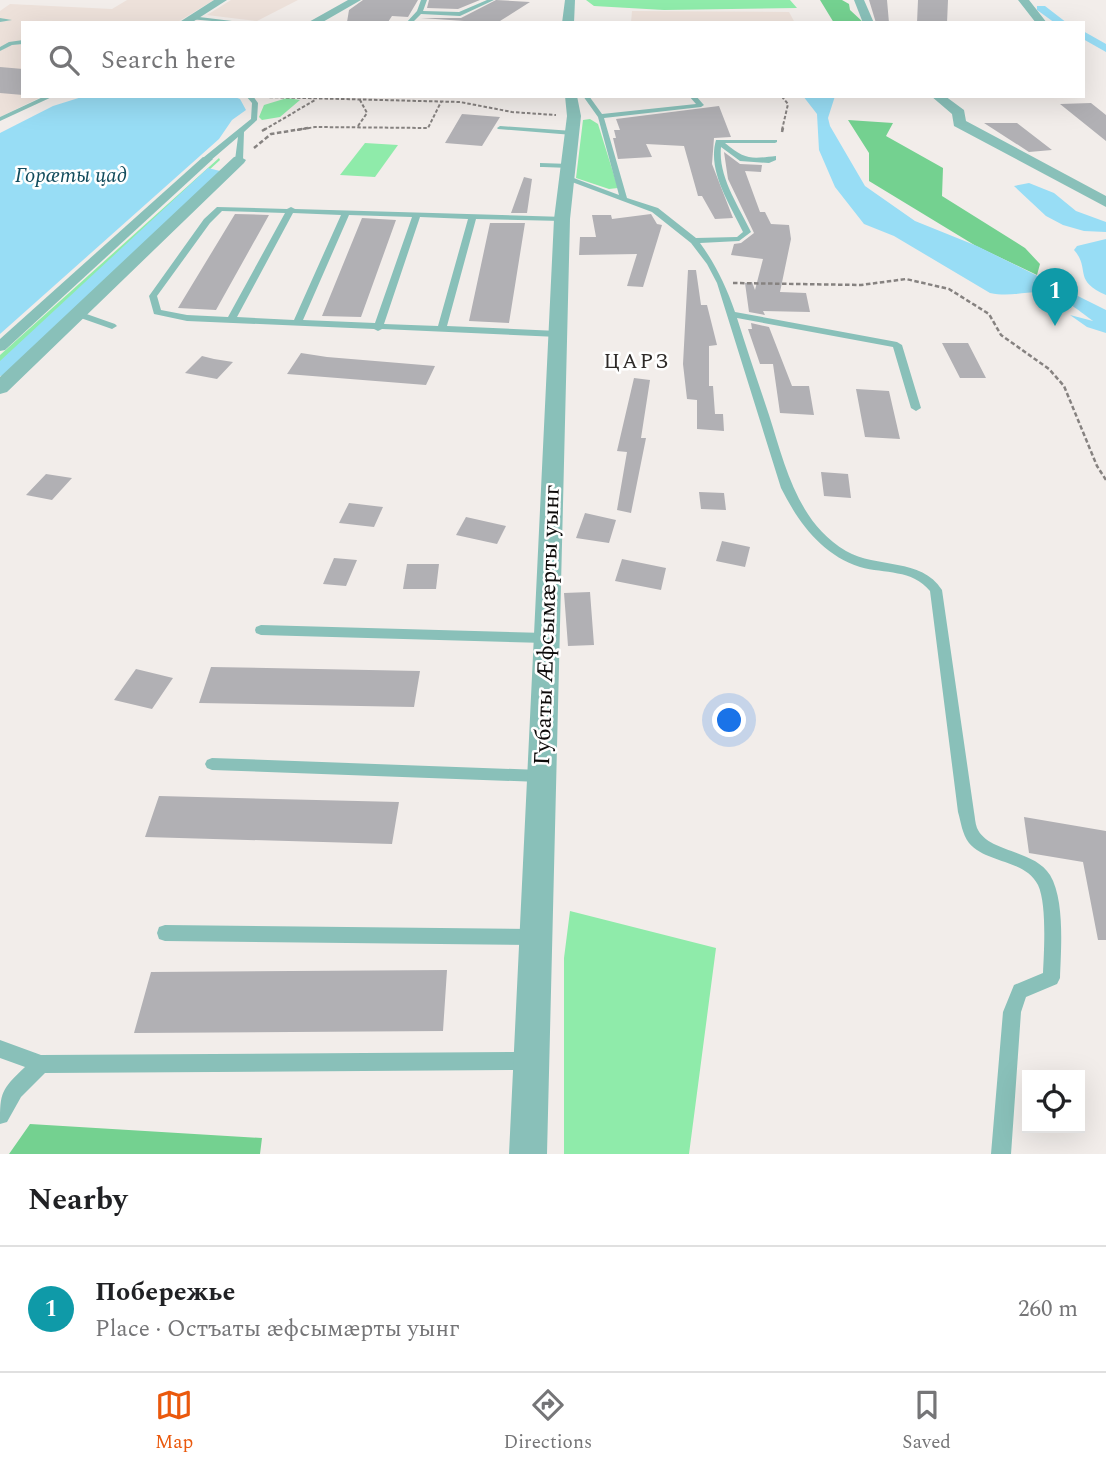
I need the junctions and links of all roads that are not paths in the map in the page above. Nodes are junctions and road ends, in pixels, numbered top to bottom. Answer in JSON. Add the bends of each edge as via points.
{"nodes":[{"id":1,"x":222,"y":0,"type":"edge"},
{"id":2,"x":356,"y":0,"type":"edge"},
{"id":3,"x":424,"y":0,"type":"edge"},
{"id":4,"x":491,"y":0,"type":"edge"},
{"id":5,"x":569,"y":0,"type":"edge"},
{"id":6,"x":859,"y":0,"type":"edge"},
{"id":7,"x":1023,"y":0,"type":"edge"},
{"id":8,"x":420,"y":12,"type":"junction"},
{"id":9,"x":0,"y":20,"type":"edge"},
{"id":10,"x":9,"y":20,"type":"dead end"},
{"id":11,"x":187,"y":20,"type":"edge"},
{"id":12,"x":316,"y":21,"type":"edge"},
{"id":13,"x":411,"y":21,"type":"edge"},
{"id":14,"x":569,"y":21,"type":"edge"},
{"id":15,"x":868,"y":21,"type":"edge"},
{"id":16,"x":1040,"y":21,"type":"edge"},
{"id":17,"x":21,"y":43,"type":"edge"},
{"id":18,"x":0,"y":49,"type":"edge"},
{"id":19,"x":47,"y":98,"type":"edge"},
{"id":20,"x":250,"y":98,"type":"edge"},
{"id":21,"x":694,"y":98,"type":"edge"},
{"id":22,"x":940,"y":98,"type":"edge"},
{"id":23,"x":576,"y":110,"type":"edge"},
{"id":24,"x":600,"y":116,"type":"junction"},
{"id":25,"x":0,"y":119,"type":"edge"},
{"id":26,"x":500,"y":128,"type":"dead end"},
{"id":27,"x":242,"y":133,"type":"junction"},
{"id":28,"x":718,"y":141,"type":"junction"},
{"id":29,"x":775,"y":141,"type":"road end"},
{"id":30,"x":773,"y":158,"type":"dead end"},
{"id":31,"x":207,"y":159,"type":"joint"},
{"id":32,"x":239,"y":160,"type":"joint"},
{"id":33,"x":543,"y":165,"type":"dead end"},
{"id":34,"x":569,"y":173,"type":"junction"},
{"id":35,"x":624,"y":198,"type":"junction"},
{"id":36,"x":1106,"y":202,"type":"edge"},
{"id":37,"x":291,"y":209,"type":"junction"},
{"id":38,"x":346,"y":212,"type":"junction"},
{"id":39,"x":417,"y":215,"type":"junction"},
{"id":40,"x":473,"y":216,"type":"junction"},
{"id":41,"x":562,"y":219,"type":"junction"},
{"id":42,"x":694,"y":241,"type":"junction"},
{"id":43,"x":78,"y":314,"type":"junction"},
{"id":44,"x":731,"y":314,"type":"junction"},
{"id":45,"x":232,"y":319,"type":"junction"},
{"id":46,"x":297,"y":323,"type":"junction"},
{"id":47,"x":112,"y":326,"type":"dead end"},
{"id":48,"x":378,"y":328,"type":"junction"},
{"id":49,"x":441,"y":330,"type":"junction"},
{"id":50,"x":558,"y":334,"type":"junction"},
{"id":51,"x":0,"y":347,"type":"edge"},
{"id":52,"x":0,"y":388,"type":"edge"},
{"id":53,"x":916,"y":408,"type":"dead end"},
{"id":54,"x":261,"y":630,"type":"dead end"},
{"id":55,"x":545,"y":638,"type":"junction"},
{"id":56,"x":212,"y":765,"type":"dead end"},
{"id":57,"x":540,"y":776,"type":"junction"},
{"id":58,"x":165,"y":933,"type":"dead end"},
{"id":59,"x":534,"y":937,"type":"junction"},
{"id":60,"x":0,"y":1049,"type":"edge"},
{"id":61,"x":529,"y":1061,"type":"junction"},
{"id":62,"x":41,"y":1064,"type":"junction"},
{"id":63,"x":0,"y":1115,"type":"edge"},
{"id":64,"x":528,"y":1154,"type":"edge"},
{"id":65,"x":1001,"y":1154,"type":"edge"}],
"edges":[{"from":1,"to":11,"type":"street"},
{"from":2,"to":12,"type":"street"},
{"from":3,"to":8,"type":"lane"},
{"from":4,"to":8,"type":"lane","via":[[460,14]]},
{"from":5,"to":14,"type":"street"},
{"from":6,"to":15,"type":"street"},
{"from":7,"to":16,"type":"street"},
{"from":8,"to":13,"type":"lane"},
{"from":9,"to":10,"type":"lane"},
{"from":17,"to":18,"type":"lane"},
{"from":19,"to":25,"type":"lane"},
{"from":20,"to":27,"type":"lane","via":[[256,113]]},
{"from":21,"to":24,"type":"lane","via":[[701,105]]},
{"from":22,"to":36,"type":"street","via":[[959,113],[959,123]]},
{"from":23,"to":24,"type":"lane"},
{"from":23,"to":26,"type":"lane"},
{"from":23,"to":34,"type":"street","name":"Губаты Æфсымæрты уынг"},
{"from":24,"to":35,"type":"lane"},
{"from":27,"to":31,"type":"lane"},
{"from":27,"to":32,"type":"lane"},
{"from":28,"to":29,"type":"lane"},
{"from":28,"to":30,"type":"lane","via":[[740,159]]},
{"from":28,"to":42,"type":"lane","via":[[717,167],[747,233],[739,239]]},
{"from":31,"to":51,"type":"street"},
{"from":32,"to":43,"type":"street"},
{"from":33,"to":34,"type":"lane"},
{"from":34,"to":35,"type":"lane"},
{"from":34,"to":41,"type":"street","name":"Губаты Æфсымæрты уынг"},
{"from":35,"to":42,"type":"lane","via":[[655,210]]},
{"from":37,"to":38,"type":"lane"},
{"from":37,"to":45,"type":"lane"},
{"from":37,"to":45,"type":"lane","via":[[220,209],[207,220],[153,296],[156,312]]},
{"from":38,"to":39,"type":"lane"},
{"from":38,"to":46,"type":"lane"},
{"from":39,"to":40,"type":"lane"},
{"from":39,"to":48,"type":"lane"},
{"from":40,"to":41,"type":"lane"},
{"from":40,"to":49,"type":"lane"},
{"from":41,"to":50,"type":"street","name":"Губаты Æфсымæрты уынг"},
{"from":42,"to":44,"type":"lane","via":[[721,283]]},
{"from":43,"to":47,"type":"lane"},
{"from":43,"to":52,"type":"street"},
{"from":44,"to":53,"type":"lane","via":[[897,345]]},
{"from":44,"to":65,"type":"lane","via":[[799,514],[834,548],[860,562],[920,573],[936,590],[973,836],[1030,865],[1046,881],[1054,948],[1051,978],[1020,991],[1012,1012]]},
{"from":45,"to":46,"type":"lane"},
{"from":46,"to":48,"type":"lane"},
{"from":48,"to":49,"type":"lane"},
{"from":49,"to":50,"type":"lane"},
{"from":50,"to":55,"type":"street","name":"Губаты Æфсымæрты уынг"},
{"from":54,"to":55,"type":"lane"},
{"from":55,"to":57,"type":"street","name":"Губаты Æфсымæрты уынг"},
{"from":56,"to":57,"type":"lane"},
{"from":57,"to":59,"type":"street","name":"Губаты Æфсымæрты уынг"},
{"from":58,"to":59,"type":"lane"},
{"from":59,"to":61,"type":"street","name":"Губаты Æфсымæрты уынг"},
{"from":60,"to":62,"type":"lane"},
{"from":61,"to":62,"type":"lane"},
{"from":61,"to":64,"type":"street","name":"Губаты Æфсымæрты уынг"},
{"from":62,"to":63,"type":"lane","via":[[14,1090]]}]}
